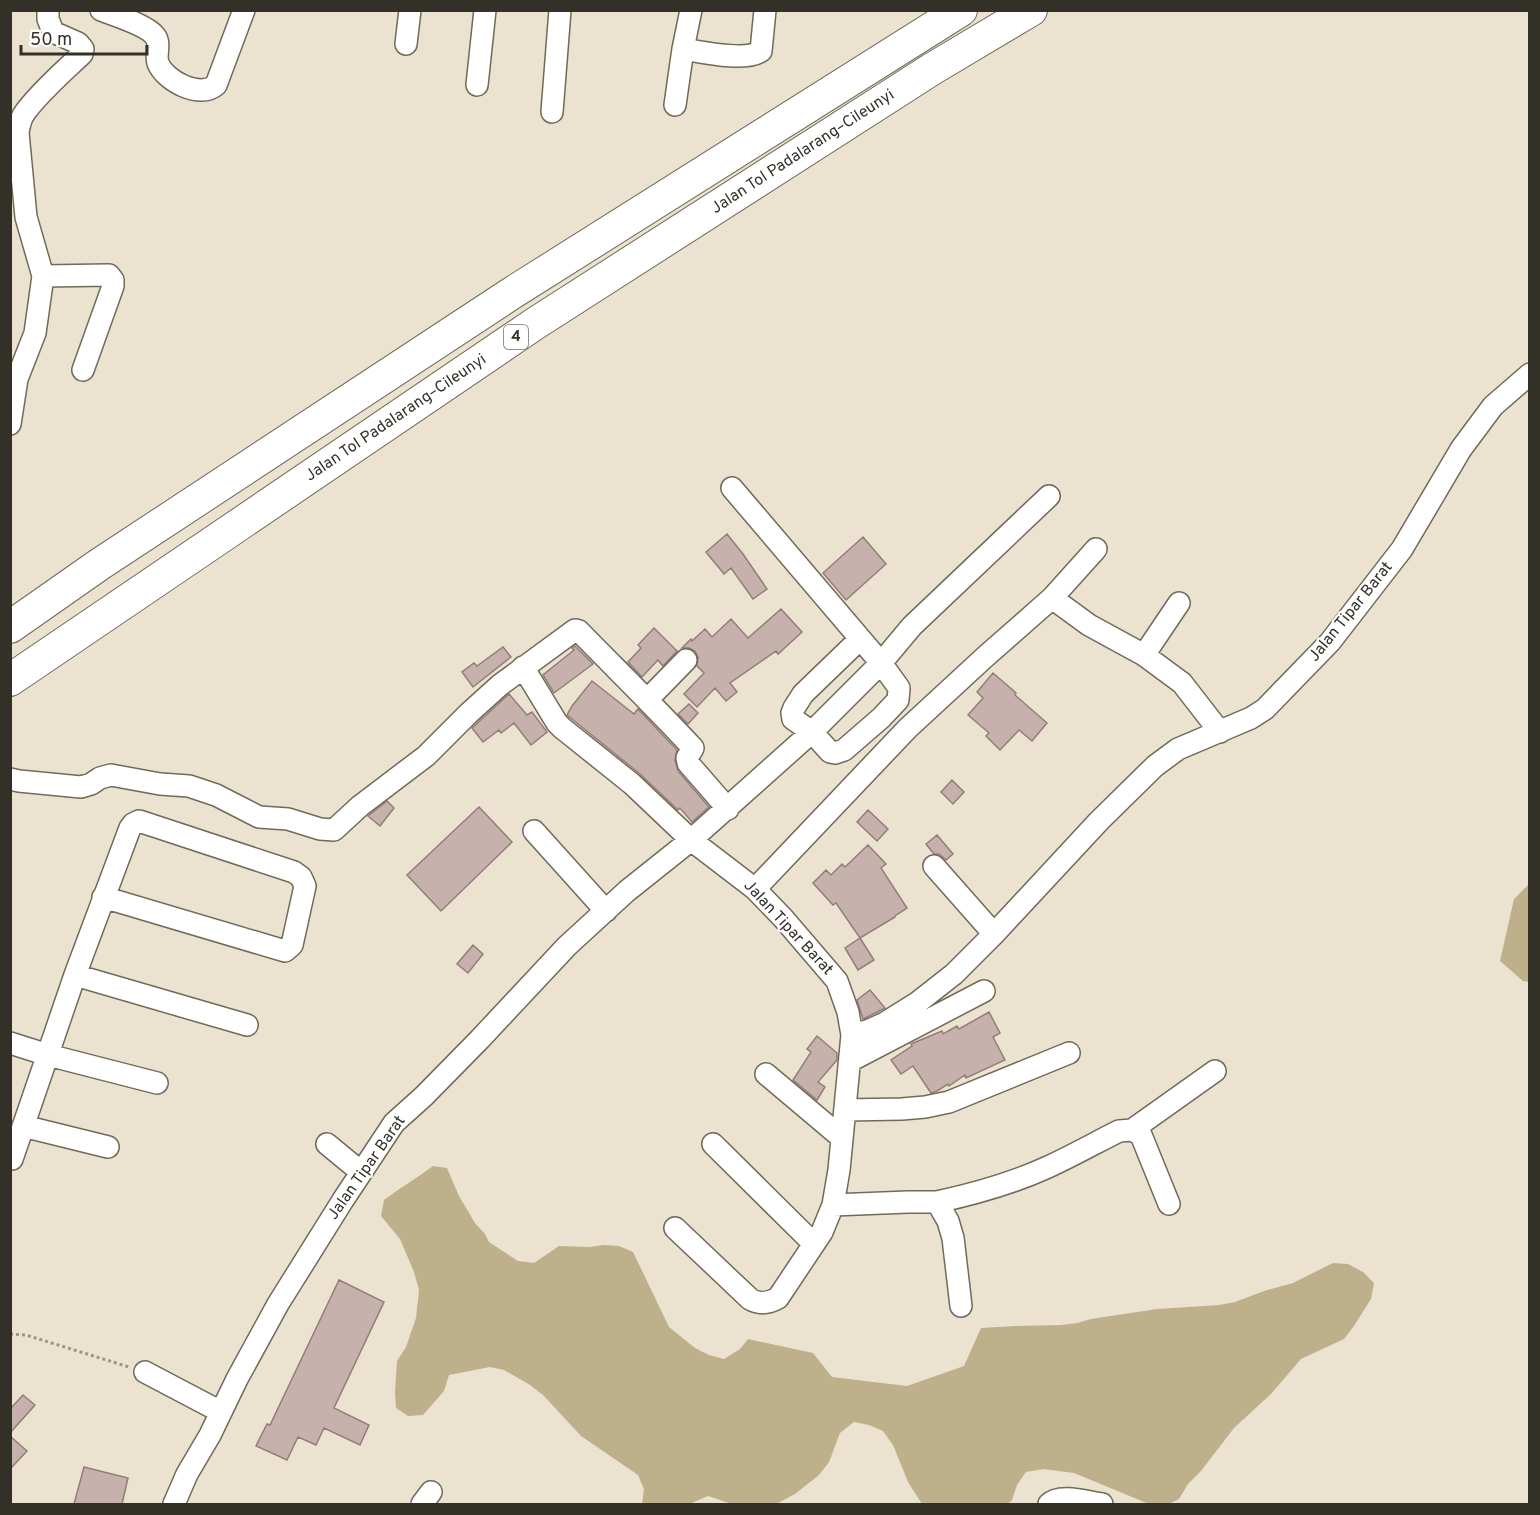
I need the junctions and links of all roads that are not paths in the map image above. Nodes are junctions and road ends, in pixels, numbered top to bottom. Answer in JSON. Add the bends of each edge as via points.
{"nodes":[{"id":1,"x":48,"y":10,"type":"edge"},
{"id":2,"x":101,"y":10,"type":"edge"},
{"id":3,"x":244,"y":10,"type":"edge"},
{"id":4,"x":410,"y":10,"type":"edge"},
{"id":5,"x":485,"y":10,"type":"edge"},
{"id":6,"x":560,"y":10,"type":"edge"},
{"id":7,"x":691,"y":10,"type":"edge"},
{"id":8,"x":765,"y":10,"type":"edge"},
{"id":9,"x":961,"y":10,"type":"edge"},
{"id":10,"x":1031,"y":10,"type":"edge"},
{"id":11,"x":406,"y":44,"type":"dead end"},
{"id":12,"x":683,"y":49,"type":"junction"},
{"id":13,"x":477,"y":85,"type":"dead end"},
{"id":14,"x":675,"y":105,"type":"dead end"},
{"id":15,"x":552,"y":112,"type":"dead end"},
{"id":16,"x":43,"y":276,"type":"junction"},
{"id":17,"x":83,"y":370,"type":"dead end"},
{"id":18,"x":1530,"y":374,"type":"edge"},
{"id":19,"x":10,"y":424,"type":"edge"},
{"id":20,"x":732,"y":488,"type":"dead end"},
{"id":21,"x":1049,"y":496,"type":"dead end"},
{"id":22,"x":1096,"y":549,"type":"dead end"},
{"id":23,"x":1052,"y":598,"type":"junction"},
{"id":24,"x":1179,"y":603,"type":"dead end"},
{"id":25,"x":10,"y":627,"type":"edge"},
{"id":26,"x":860,"y":639,"type":"junction"},
{"id":27,"x":1144,"y":655,"type":"junction"},
{"id":28,"x":686,"y":660,"type":"dead end"},
{"id":29,"x":881,"y":663,"type":"junction"},
{"id":30,"x":524,"y":668,"type":"junction"},
{"id":31,"x":10,"y":680,"type":"edge"},
{"id":32,"x":647,"y":700,"type":"junction"},
{"id":33,"x":812,"y":732,"type":"junction"},
{"id":34,"x":1220,"y":732,"type":"junction"},
{"id":35,"x":10,"y":779,"type":"edge"},
{"id":36,"x":728,"y":809,"type":"junction"},
{"id":37,"x":534,"y":831,"type":"dead end"},
{"id":38,"x":691,"y":840,"type":"junction"},
{"id":39,"x":934,"y":866,"type":"dead end"},
{"id":40,"x":755,"y":889,"type":"junction"},
{"id":41,"x":104,"y":897,"type":"junction"},
{"id":42,"x":606,"y":911,"type":"junction"},
{"id":43,"x":994,"y":934,"type":"junction"},
{"id":44,"x":75,"y":975,"type":"junction"},
{"id":45,"x":984,"y":991,"type":"dead end"},
{"id":46,"x":247,"y":1025,"type":"dead end"},
{"id":47,"x":852,"y":1035,"type":"junction"},
{"id":48,"x":10,"y":1043,"type":"edge"},
{"id":49,"x":1069,"y":1053,"type":"dead end"},
{"id":50,"x":48,"y":1055,"type":"junction"},
{"id":51,"x":850,"y":1060,"type":"junction"},
{"id":52,"x":1215,"y":1071,"type":"dead end"},
{"id":53,"x":766,"y":1074,"type":"dead end"},
{"id":54,"x":158,"y":1083,"type":"dead end"},
{"id":55,"x":845,"y":1110,"type":"junction"},
{"id":56,"x":23,"y":1126,"type":"junction"},
{"id":57,"x":1132,"y":1130,"type":"junction"},
{"id":58,"x":842,"y":1138,"type":"junction"},
{"id":59,"x":327,"y":1144,"type":"dead end"},
{"id":60,"x":712,"y":1144,"type":"dead end"},
{"id":61,"x":108,"y":1147,"type":"dead end"},
{"id":62,"x":12,"y":1159,"type":"edge"},
{"id":63,"x":362,"y":1172,"type":"junction"},
{"id":64,"x":937,"y":1202,"type":"junction"},
{"id":65,"x":1169,"y":1204,"type":"dead end"},
{"id":66,"x":833,"y":1205,"type":"junction"},
{"id":67,"x":675,"y":1228,"type":"dead end"},
{"id":68,"x":814,"y":1244,"type":"junction"},
{"id":69,"x":961,"y":1306,"type":"dead end"},
{"id":70,"x":145,"y":1372,"type":"road end"},
{"id":71,"x":221,"y":1412,"type":"junction"},
{"id":72,"x":175,"y":1504,"type":"edge"},
{"id":73,"x":1049,"y":1504,"type":"edge"},
{"id":74,"x":1102,"y":1504,"type":"edge"}],
"edges":[{"from":1,"to":16,"type":"street","via":[[53,32],[83,49],[25,111],[18,132],[26,217]]},
{"from":2,"to":3,"type":"street","via":[[155,35],[158,62],[170,79],[204,90],[216,85]]},
{"from":4,"to":11,"type":"street"},
{"from":5,"to":13,"type":"street"},
{"from":6,"to":15,"type":"street"},
{"from":7,"to":12,"type":"street"},
{"from":8,"to":12,"type":"street","via":[[761,51],[755,55]]},
{"from":9,"to":25,"type":"highway","name":"Jalan Tol Padalarang–Cileunyi","number":"4","via":[[512,293]]},
{"from":10,"to":31,"type":"highway","name":"Jalan Tol Padalarang–Cileunyi","number":"4","via":[[536,324]]},
{"from":12,"to":14,"type":"street"},
{"from":16,"to":17,"type":"street","via":[[109,275],[113,280]]},
{"from":16,"to":19,"type":"street","via":[[35,333],[17,379]]},
{"from":18,"to":34,"type":"street","name":"Jalan Tipar Barat","via":[[1493,406],[1461,449],[1402,549],[1330,642],[1265,709]]},
{"from":20,"to":26,"type":"street"},
{"from":21,"to":29,"type":"street","via":[[912,626]]},
{"from":22,"to":23,"type":"street"},
{"from":23,"to":27,"type":"street","via":[[1089,625]]},
{"from":23,"to":40,"type":"street","via":[[908,728]]},
{"from":24,"to":27,"type":"street"},
{"from":26,"to":29,"type":"street"},
{"from":26,"to":33,"type":"street","via":[[803,694],[794,708],[793,719]]},
{"from":27,"to":34,"type":"street","via":[[1182,683]]},
{"from":28,"to":32,"type":"street"},
{"from":29,"to":33,"type":"street"},
{"from":29,"to":33,"type":"street","via":[[899,688],[895,704],[844,750],[830,753]]},
{"from":30,"to":32,"type":"street","via":[[575,630],[579,631]]},
{"from":30,"to":35,"type":"street","via":[[500,685],[426,756],[334,830],[288,819],[258,817],[189,786],[111,775],[81,787]]},
{"from":30,"to":38,"type":"street","via":[[557,723],[632,784]]},
{"from":32,"to":36,"type":"street","via":[[693,748],[688,763]]},
{"from":33,"to":36,"type":"street"},
{"from":34,"to":43,"type":"street","name":"Jalan Tipar Barat","via":[[1178,749],[1155,766],[1099,820]]},
{"from":36,"to":38,"type":"street"},
{"from":37,"to":42,"type":"street"},
{"from":38,"to":40,"type":"street","name":"Jalan Tipar Barat"},
{"from":38,"to":42,"type":"street","name":"Jalan Tipar Barat"},
{"from":39,"to":43,"type":"street"},
{"from":40,"to":47,"type":"street","name":"Jalan Tipar Barat","via":[[837,981]]},
{"from":41,"to":41,"type":"street","via":[[285,951],[292,945],[305,886],[294,872],[139,821],[130,828]]},
{"from":41,"to":44,"type":"street"},
{"from":42,"to":63,"type":"street","name":"Jalan Tipar Barat","via":[[394,1124]]},
{"from":43,"to":47,"type":"street","name":"Jalan Tipar Barat","via":[[954,974],[917,1003],[885,1023]]},
{"from":44,"to":46,"type":"street"},
{"from":44,"to":50,"type":"street"},
{"from":45,"to":51,"type":"street"},
{"from":47,"to":51,"type":"street"},
{"from":48,"to":50,"type":"street"},
{"from":49,"to":55,"type":"street","via":[[949,1102],[902,1110]]},
{"from":50,"to":54,"type":"street"},
{"from":50,"to":56,"type":"street"},
{"from":51,"to":55,"type":"street"},
{"from":52,"to":57,"type":"street"},
{"from":53,"to":58,"type":"street"},
{"from":55,"to":58,"type":"street"},
{"from":56,"to":61,"type":"street"},
{"from":56,"to":62,"type":"street"},
{"from":57,"to":64,"type":"street","via":[[1119,1131],[1013,1180]]},
{"from":57,"to":65,"type":"street","via":[[1141,1135]]},
{"from":58,"to":66,"type":"street"},
{"from":59,"to":63,"type":"street"},
{"from":60,"to":68,"type":"street"},
{"from":63,"to":71,"type":"street","name":"Jalan Tipar Barat","via":[[278,1304]]},
{"from":64,"to":66,"type":"street"},
{"from":64,"to":69,"type":"street","via":[[953,1238]]},
{"from":66,"to":68,"type":"street"},
{"from":67,"to":68,"type":"street","via":[[756,1302],[778,1298]]},
{"from":70,"to":71,"type":"street"},
{"from":71,"to":72,"type":"street","name":"Jalan Tipar Barat"},
{"from":73,"to":74,"type":"street","via":[[1062,1498]]}]}
